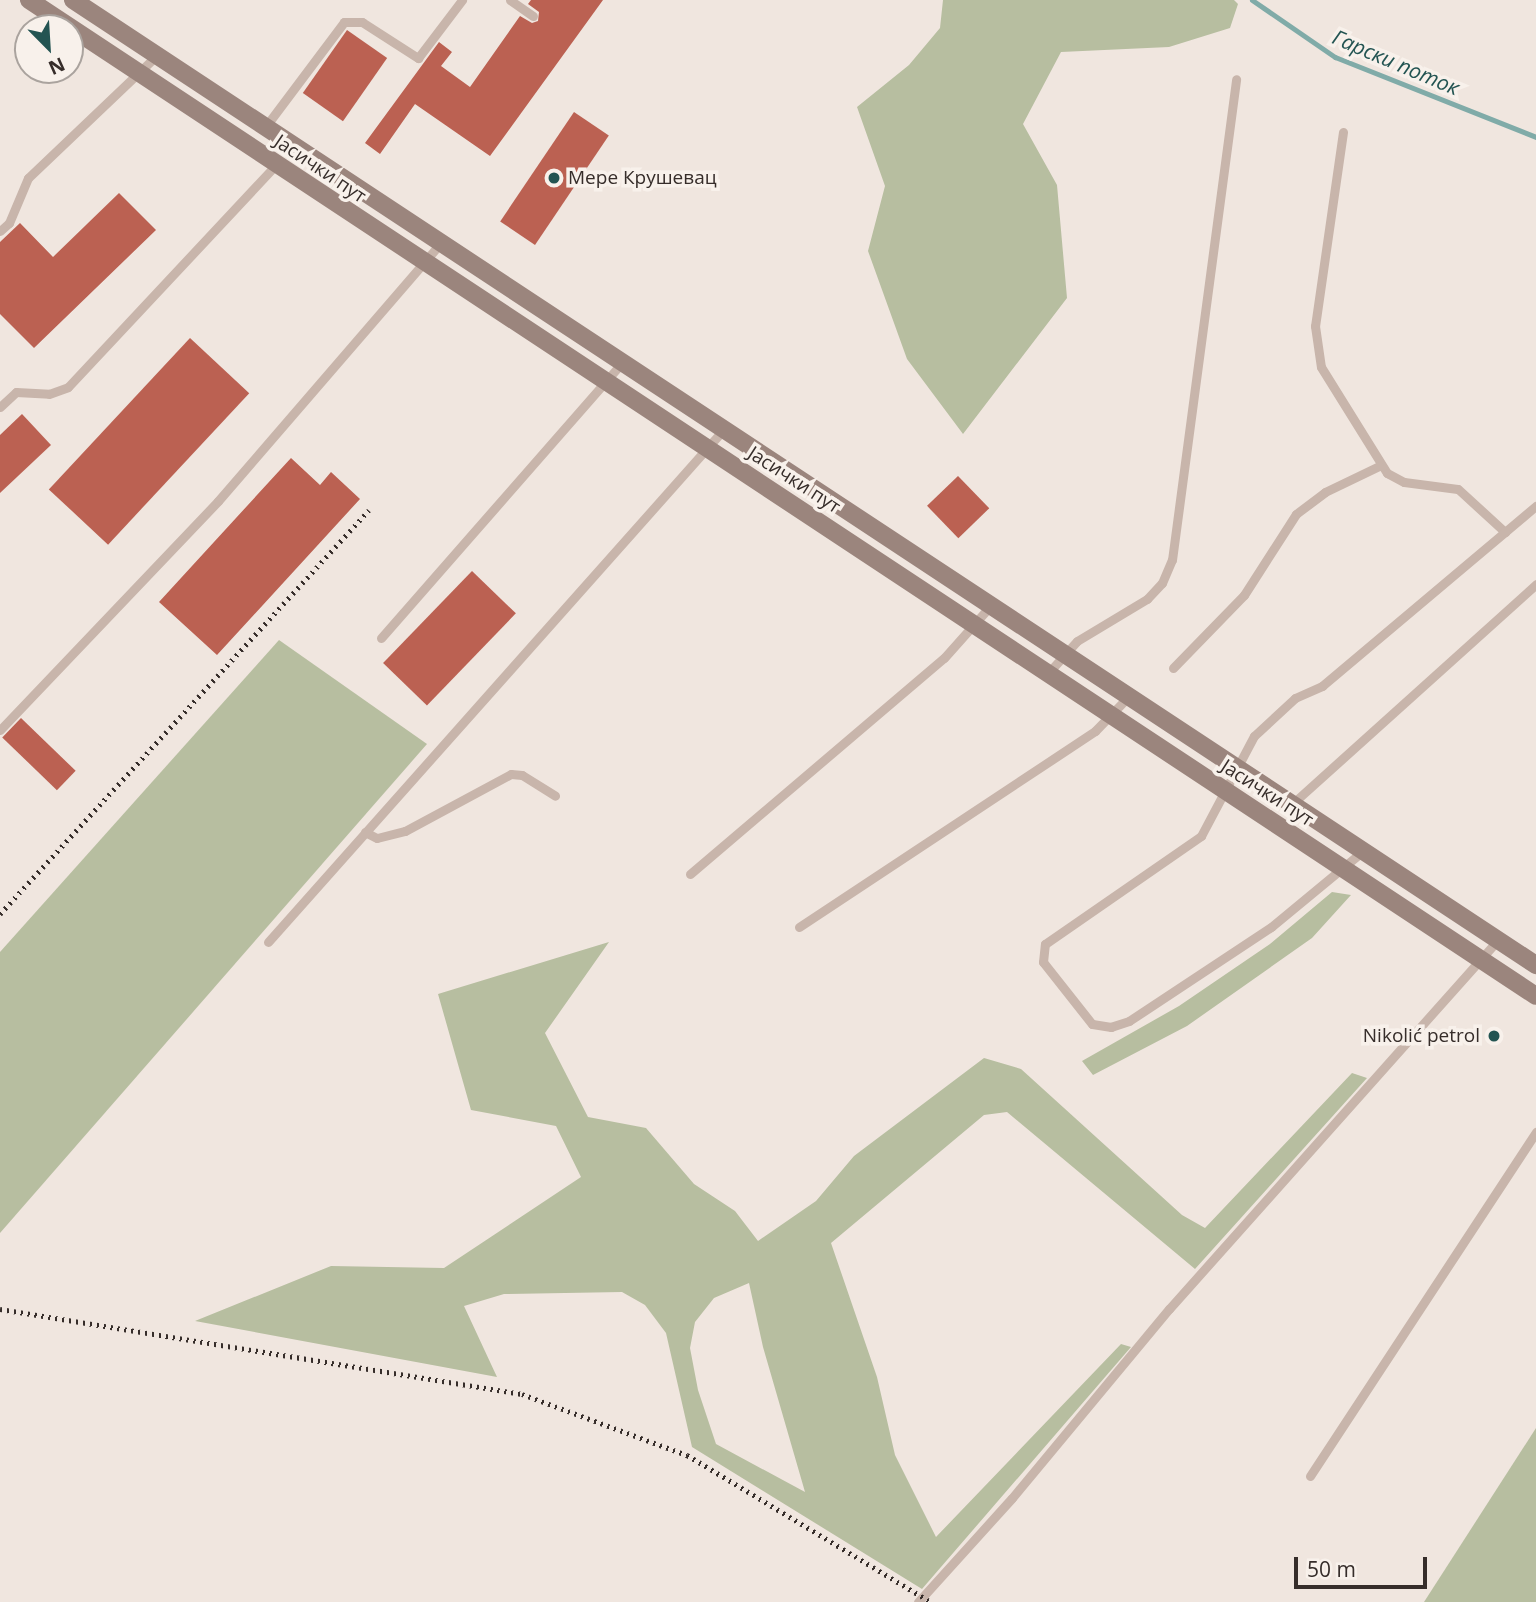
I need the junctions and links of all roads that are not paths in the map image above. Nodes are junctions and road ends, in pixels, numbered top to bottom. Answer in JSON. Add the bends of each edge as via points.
{"nodes":[{"id":1,"x":29,"y":0,"type":"edge"},
{"id":2,"x":73,"y":0,"type":"edge"},
{"id":3,"x":462,"y":0,"type":"edge"},
{"id":4,"x":510,"y":0,"type":"edge"},
{"id":5,"x":533,"y":16,"type":"dead end"},
{"id":6,"x":157,"y":55,"type":"junction"},
{"id":7,"x":138,"y":74,"type":"junction"},
{"id":8,"x":1236,"y":79,"type":"dead end"},
{"id":9,"x":266,"y":126,"type":"junction"},
{"id":10,"x":1343,"y":132,"type":"dead end"},
{"id":11,"x":243,"y":143,"type":"junction"},
{"id":12,"x":276,"y":165,"type":"junction"},
{"id":13,"x":329,"y":169,"type":"junction"},
{"id":14,"x":314,"y":190,"type":"junction"},
{"id":15,"x":0,"y":231,"type":"edge"},
{"id":16,"x":442,"y":243,"type":"junction"},
{"id":17,"x":425,"y":264,"type":"junction"},
{"id":18,"x":623,"y":362,"type":"junction"},
{"id":19,"x":606,"y":382,"type":"junction"},
{"id":20,"x":0,"y":407,"type":"edge"},
{"id":21,"x":725,"y":428,"type":"junction"},
{"id":22,"x":707,"y":447,"type":"junction"},
{"id":23,"x":1379,"y":466,"type":"junction"},
{"id":24,"x":1536,"y":506,"type":"edge"},
{"id":25,"x":1506,"y":532,"type":"junction"},
{"id":26,"x":1536,"y":584,"type":"edge"},
{"id":27,"x":991,"y":605,"type":"junction"},
{"id":28,"x":976,"y":626,"type":"junction"},
{"id":29,"x":381,"y":638,"type":"dead end"},
{"id":30,"x":1063,"y":653,"type":"junction"},
{"id":31,"x":1173,"y":668,"type":"dead end"},
{"id":32,"x":1050,"y":671,"type":"junction"},
{"id":33,"x":1130,"y":695,"type":"junction"},
{"id":34,"x":1113,"y":715,"type":"junction"},
{"id":35,"x":0,"y":730,"type":"edge"},
{"id":36,"x":1239,"y":771,"type":"junction"},
{"id":37,"x":1227,"y":793,"type":"junction"},
{"id":38,"x":555,"y":796,"type":"dead end"},
{"id":39,"x":1292,"y":804,"type":"junction"},
{"id":40,"x":365,"y":832,"type":"junction"},
{"id":41,"x":1363,"y":851,"type":"junction"},
{"id":42,"x":1345,"y":869,"type":"junction"},
{"id":43,"x":691,"y":874,"type":"dead end"},
{"id":44,"x":800,"y":926,"type":"dead end"},
{"id":45,"x":1498,"y":940,"type":"junction"},
{"id":46,"x":268,"y":942,"type":"dead end"},
{"id":47,"x":1482,"y":961,"type":"junction"},
{"id":48,"x":1536,"y":965,"type":"edge"},
{"id":49,"x":1536,"y":996,"type":"edge"},
{"id":50,"x":1536,"y":1132,"type":"edge"},
{"id":51,"x":1310,"y":1476,"type":"dead end"},
{"id":52,"x":918,"y":1602,"type":"edge"}],
"edges":[{"from":1,"to":7,"type":"main road","name":"Јасички пут"},
{"from":2,"to":6,"type":"main road","name":"Јасички пут"},
{"from":3,"to":9,"type":"lane","via":[[418,58],[362,22],[344,22]]},
{"from":4,"to":5,"type":"lane"},
{"from":6,"to":7,"type":"lane"},
{"from":6,"to":9,"type":"main road","name":"Јасички пут"},
{"from":7,"to":11,"type":"main road","name":"Јасички пут"},
{"from":7,"to":15,"type":"lane","via":[[28,178],[9,223]]},
{"from":8,"to":30,"type":"lane","via":[[1172,560],[1162,583],[1147,599]]},
{"from":9,"to":11,"type":"main road"},
{"from":9,"to":13,"type":"main road","name":"Јасички пут"},
{"from":10,"to":23,"type":"lane","via":[[1315,340],[1326,379]]},
{"from":11,"to":12,"type":"main road","name":"Јасички пут"},
{"from":12,"to":14,"type":"main road","name":"Јасички пут"},
{"from":12,"to":20,"type":"lane","via":[[68,387],[49,394],[16,393]]},
{"from":13,"to":14,"type":"main road"},
{"from":13,"to":16,"type":"main road","name":"Јасички пут"},
{"from":14,"to":17,"type":"main road","name":"Јасички пут"},
{"from":16,"to":17,"type":"lane"},
{"from":16,"to":18,"type":"main road","name":"Јасички пут"},
{"from":17,"to":19,"type":"main road","name":"Јасички пут"},
{"from":17,"to":35,"type":"lane","via":[[218,501]]},
{"from":18,"to":19,"type":"lane"},
{"from":18,"to":21,"type":"main road","name":"Јасички пут"},
{"from":19,"to":22,"type":"main road","name":"Јасички пут"},
{"from":19,"to":29,"type":"lane"},
{"from":21,"to":22,"type":"lane"},
{"from":21,"to":27,"type":"main road","name":"Јасички пут"},
{"from":22,"to":28,"type":"main road","name":"Јасички пут"},
{"from":22,"to":40,"type":"lane"},
{"from":23,"to":25,"type":"lane","via":[[1404,482],[1458,489]]},
{"from":23,"to":31,"type":"lane","via":[[1325,492],[1296,514],[1244,595]]},
{"from":24,"to":25,"type":"lane"},
{"from":25,"to":36,"type":"lane","via":[[1322,686],[1295,698],[1254,736]]},
{"from":26,"to":39,"type":"lane"},
{"from":27,"to":28,"type":"lane"},
{"from":27,"to":30,"type":"main road","name":"Јасички пут"},
{"from":28,"to":32,"type":"main road","name":"Јасички пут"},
{"from":28,"to":43,"type":"lane"},
{"from":30,"to":32,"type":"lane"},
{"from":30,"to":33,"type":"main road","name":"Јасички пут"},
{"from":32,"to":34,"type":"main road","name":"Јасички пут"},
{"from":33,"to":34,"type":"lane"},
{"from":33,"to":36,"type":"main road","name":"Јасички пут"},
{"from":34,"to":37,"type":"main road","name":"Јасички пут"},
{"from":34,"to":44,"type":"lane","via":[[1066,751]]},
{"from":36,"to":37,"type":"lane"},
{"from":36,"to":39,"type":"main road","name":"Јасички пут"},
{"from":37,"to":42,"type":"main road","name":"Јасички пут"},
{"from":37,"to":42,"type":"lane","via":[[1202,836],[1045,944],[1043,962],[1092,1024],[1111,1027],[1129,1021],[1271,927]]},
{"from":38,"to":40,"type":"lane","via":[[523,775],[511,774],[405,831],[377,838]]},
{"from":39,"to":41,"type":"main road","name":"Јасички пут"},
{"from":40,"to":46,"type":"lane"},
{"from":41,"to":42,"type":"lane"},
{"from":41,"to":45,"type":"main road","name":"Јасички пут"},
{"from":42,"to":47,"type":"main road","name":"Јасички пут"},
{"from":45,"to":47,"type":"lane"},
{"from":45,"to":48,"type":"main road","name":"Јасички пут"},
{"from":47,"to":49,"type":"main road","name":"Јасички пут"},
{"from":47,"to":52,"type":"lane","via":[[1169,1309],[1012,1498]]},
{"from":50,"to":51,"type":"lane"}]}
